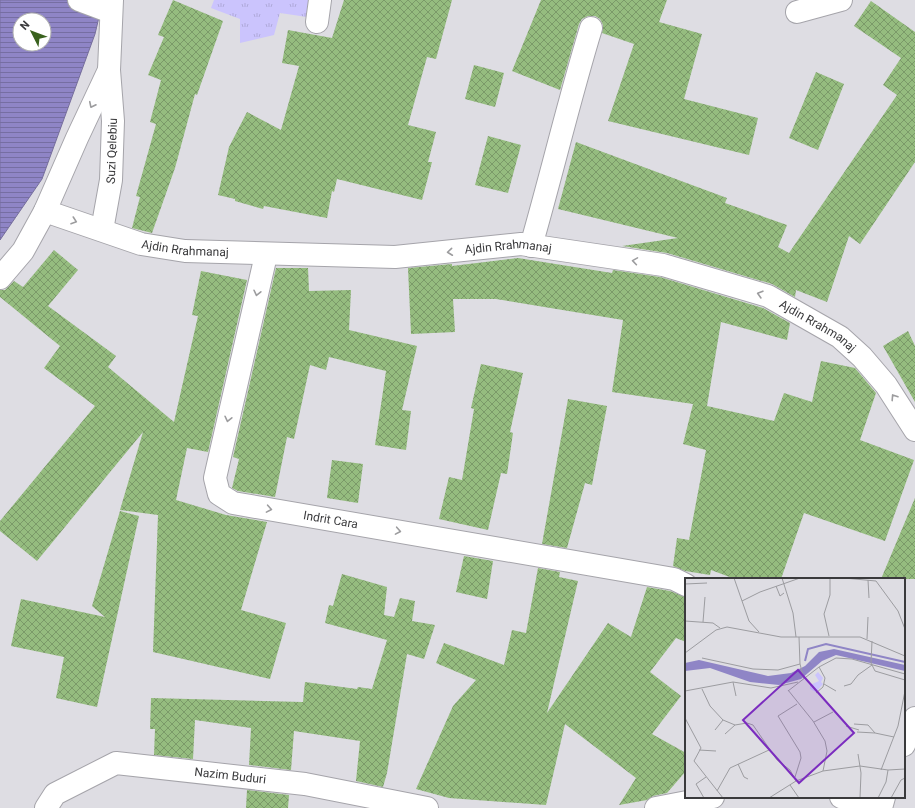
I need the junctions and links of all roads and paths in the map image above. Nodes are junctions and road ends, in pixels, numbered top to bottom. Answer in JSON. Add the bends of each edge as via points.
{"nodes":[{"id":1,"x":320,"y":0,"type":"edge"},
{"id":2,"x":842,"y":0,"type":"edge"},
{"id":3,"x":84,"y":2,"type":"edge"},
{"id":4,"x":112,"y":6,"type":"edge"},
{"id":5,"x":797,"y":12,"type":"dead end"},
{"id":6,"x":317,"y":22,"type":"dead end"},
{"id":7,"x":591,"y":28,"type":"dead end"},
{"id":8,"x":109,"y":70,"type":"junction"},
{"id":9,"x":46,"y":211,"type":"junction"},
{"id":10,"x":102,"y":230,"type":"junction"},
{"id":11,"x":531,"y":246,"type":"junction"},
{"id":12,"x":266,"y":255,"type":"junction"},
{"id":13,"x":0,"y":278,"type":"edge"},
{"id":14,"x":915,"y":430,"type":"edge"},
{"id":15,"x":685,"y":584,"type":"edge"},
{"id":16,"x":915,"y":718,"type":"edge"},
{"id":17,"x":905,"y":743,"type":"edge"},
{"id":18,"x":708,"y":798,"type":"edge"},
{"id":19,"x":843,"y":798,"type":"edge"},
{"id":20,"x":884,"y":798,"type":"edge"},
{"id":21,"x":46,"y":808,"type":"edge"},
{"id":22,"x":427,"y":808,"type":"edge"},
{"id":23,"x":656,"y":808,"type":"edge"},
{"id":24,"x":866,"y":808,"type":"edge"},
{"id":25,"x":881,"y":808,"type":"edge"}],
"edges":[{"from":1,"to":6,"type":"street"},
{"from":2,"to":5,"type":"street"},
{"from":3,"to":4,"type":"street"},
{"from":4,"to":8,"type":"street","name":"Suzi Qelebiu"},
{"from":7,"to":11,"type":"street"},
{"from":8,"to":9,"type":"street","name":"Suzi Qelebiu","one_way":true},
{"from":8,"to":10,"type":"street","name":"Suzi Qelebiu","via":[[113,121],[111,180]]},
{"from":9,"to":10,"type":"street","name":"Ajdin Rrahmanaj","one_way":true},
{"from":9,"to":13,"type":"street","name":"Suzi Qelebiu","via":[[23,252]]},
{"from":10,"to":12,"type":"street","name":"Ajdin Rrahmanaj","via":[[141,244],[185,251]]},
{"from":11,"to":12,"type":"street","name":"Ajdin Rrahmanaj","one_way":true,"via":[[521,244],[395,257]]},
{"from":14,"to":11,"type":"street","name":"Ajdin Rrahmanaj","one_way":true,"via":[[886,385],[862,357],[840,337],[768,296],[663,265]]},
{"from":12,"to":15,"type":"street","name":"Indrit Cara","one_way":true,"via":[[215,478],[219,494],[233,503],[674,579]]},
{"from":16,"to":17,"type":"street"},
{"from":18,"to":23,"type":"street"},
{"from":19,"to":24,"type":"street"},
{"from":20,"to":25,"type":"street"},
{"from":21,"to":22,"type":"street","name":"Nazim Buduri","via":[[55,794],[116,763],[305,784]]}]}
